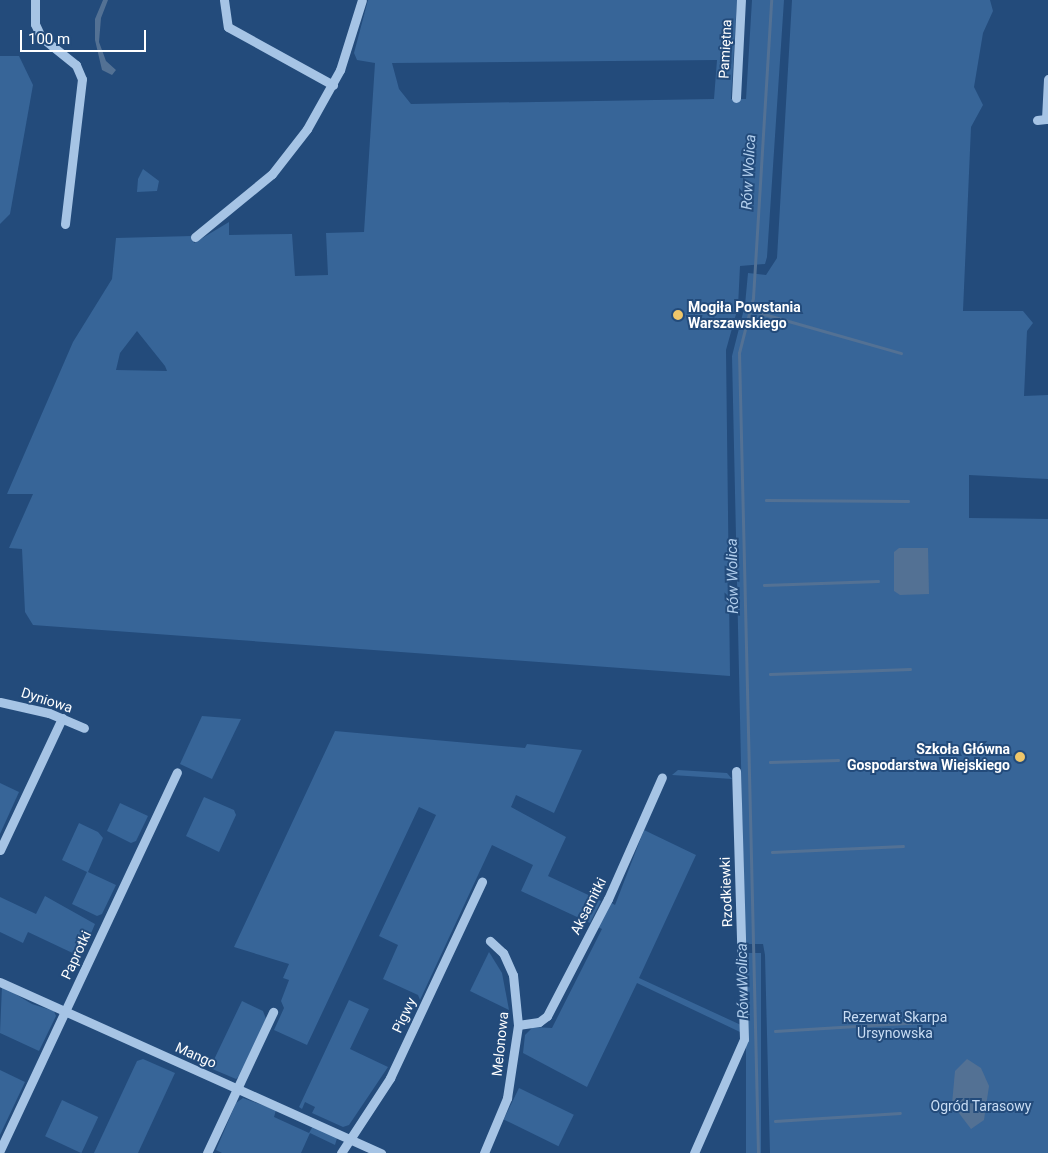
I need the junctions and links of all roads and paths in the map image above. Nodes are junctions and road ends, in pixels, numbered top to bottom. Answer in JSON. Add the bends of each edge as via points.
{"nodes":[{"id":1,"x":35,"y":0,"type":"edge"},
{"id":2,"x":224,"y":0,"type":"edge"},
{"id":3,"x":362,"y":0,"type":"edge"},
{"id":4,"x":741,"y":0,"type":"edge"},
{"id":5,"x":1048,"y":79,"type":"edge"},
{"id":6,"x":333,"y":85,"type":"junction"},
{"id":7,"x":736,"y":98,"type":"dead end"},
{"id":8,"x":1037,"y":120,"type":"dead end"},
{"id":9,"x":65,"y":224,"type":"dead end"},
{"id":10,"x":195,"y":237,"type":"dead end"},
{"id":11,"x":0,"y":702,"type":"edge"},
{"id":12,"x":62,"y":718,"type":"junction"},
{"id":13,"x":84,"y":728,"type":"dead end"},
{"id":14,"x":736,"y":771,"type":"dead end"},
{"id":15,"x":177,"y":772,"type":"dead end"},
{"id":16,"x":662,"y":777,"type":"dead end"},
{"id":17,"x":0,"y":850,"type":"edge"},
{"id":18,"x":482,"y":882,"type":"dead end"},
{"id":19,"x":490,"y":941,"type":"dead end"},
{"id":20,"x":0,"y":982,"type":"edge"},
{"id":21,"x":65,"y":1012,"type":"junction"},
{"id":22,"x":272,"y":1012,"type":"dead end"},
{"id":23,"x":518,"y":1025,"type":"junction"},
{"id":24,"x":237,"y":1088,"type":"junction"},
{"id":25,"x":348,"y":1139,"type":"junction"},
{"id":26,"x":0,"y":1150,"type":"edge"},
{"id":27,"x":207,"y":1153,"type":"edge"},
{"id":28,"x":341,"y":1153,"type":"edge"},
{"id":29,"x":381,"y":1153,"type":"edge"},
{"id":30,"x":484,"y":1153,"type":"edge"},
{"id":31,"x":694,"y":1153,"type":"edge"}],
"edges":[{"from":1,"to":9,"type":"street","via":[[36,24],[41,37],[76,65],[82,79]]},
{"from":2,"to":6,"type":"street","via":[[228,27]]},
{"from":3,"to":6,"type":"street","via":[[351,41]]},
{"from":4,"to":7,"type":"street","name":"Pamiętna"},
{"from":5,"to":8,"type":"street","via":[[1046,119]]},
{"from":6,"to":10,"type":"street","via":[[307,129],[272,174]]},
{"from":11,"to":12,"type":"street","name":"Dyniowa"},
{"from":12,"to":13,"type":"street","name":"Dyniowa"},
{"from":12,"to":17,"type":"street"},
{"from":14,"to":31,"type":"street","name":"Rzodkiewki","via":[[744,1039]]},
{"from":15,"to":21,"type":"street","name":"Paprotki"},
{"from":16,"to":23,"type":"street","name":"Aksamitki","via":[[608,899],[548,1016],[538,1022]]},
{"from":18,"to":25,"type":"street","name":"Pigwy","via":[[390,1078]]},
{"from":19,"to":23,"type":"street","name":"Melonowa","via":[[503,953],[513,975]]},
{"from":20,"to":21,"type":"street","name":"Mango"},
{"from":21,"to":24,"type":"street","name":"Mango"},
{"from":21,"to":26,"type":"street","name":"Paprotki"},
{"from":22,"to":24,"type":"street"},
{"from":23,"to":30,"type":"street","name":"Melonowa","via":[[507,1098]]},
{"from":24,"to":25,"type":"street","name":"Mango"},
{"from":24,"to":27,"type":"street"},
{"from":25,"to":28,"type":"street","name":"Pigwy"},
{"from":25,"to":29,"type":"street","name":"Mango"}]}
